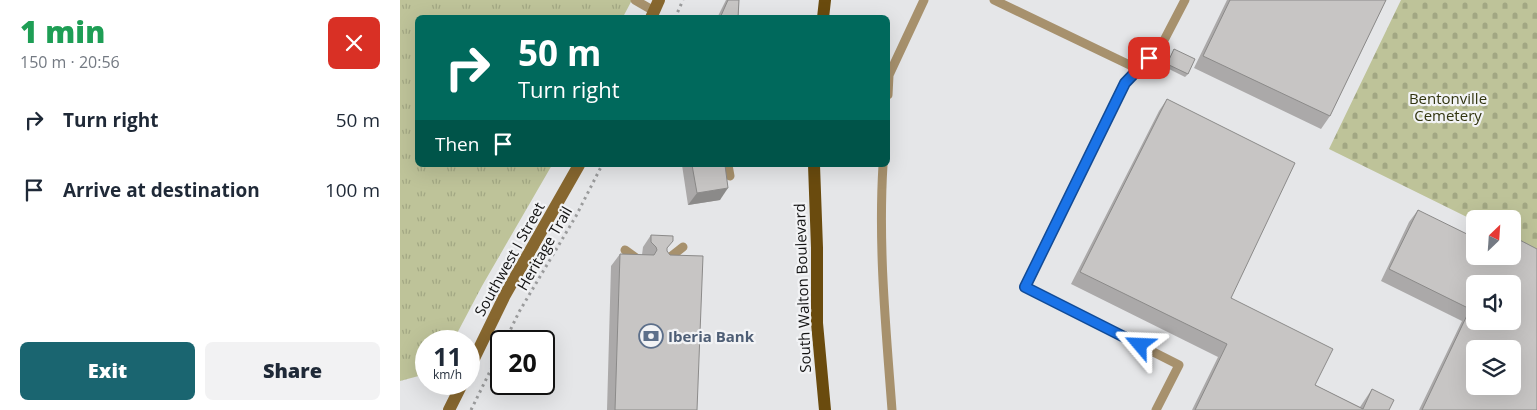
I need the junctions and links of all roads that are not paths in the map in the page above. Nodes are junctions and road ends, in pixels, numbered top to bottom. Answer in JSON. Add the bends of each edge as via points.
{"nodes":[{"id":1,"x":634,"y":0,"type":"edge"},
{"id":2,"x":825,"y":0,"type":"edge"},
{"id":3,"x":924,"y":0,"type":"edge"},
{"id":4,"x":994,"y":0,"type":"edge"},
{"id":5,"x":1185,"y":0,"type":"edge"},
{"id":6,"x":655,"y":9,"type":"edge"},
{"id":7,"x":823,"y":15,"type":"edge"},
{"id":8,"x":1138,"y":69,"type":"junction"},
{"id":9,"x":890,"y":73,"type":"edge"},
{"id":10,"x":578,"y":167,"type":"edge"},
{"id":11,"x":728,"y":167,"type":"edge"},
{"id":12,"x":814,"y":167,"type":"edge"},
{"id":13,"x":883,"y":167,"type":"edge"},
{"id":14,"x":730,"y":176,"type":"dead end"},
{"id":15,"x":683,"y":247,"type":"dead end"},
{"id":16,"x":624,"y":250,"type":"dead end"},
{"id":17,"x":642,"y":262,"type":"edge"},
{"id":18,"x":664,"y":262,"type":"edge"},
{"id":19,"x":480,"y":346,"type":"edge"},
{"id":20,"x":456,"y":395,"type":"edge"},
{"id":21,"x":449,"y":410,"type":"edge"},
{"id":22,"x":825,"y":410,"type":"edge"},
{"id":23,"x":892,"y":410,"type":"edge"},
{"id":24,"x":1156,"y":410,"type":"edge"}],
"edges":[{"from":1,"to":6,"type":"lane"},
{"from":2,"to":7,"type":"main road"},
{"from":3,"to":9,"type":"lane"},
{"from":4,"to":8,"type":"lane"},
{"from":5,"to":8,"type":"lane","via":[[1160,48]]},
{"from":8,"to":24,"type":"lane","via":[[1125,83],[1025,287],[1179,364]]},
{"from":10,"to":19,"type":"main road","name":"Southwest I Street","via":[[505,295]]},
{"from":11,"to":14,"type":"lane"},
{"from":12,"to":22,"type":"main road","name":"South Walton Boulevard","via":[[817,323]]},
{"from":13,"to":23,"type":"lane","via":[[883,279]]},
{"from":15,"to":18,"type":"lane"},
{"from":16,"to":17,"type":"lane"},
{"from":20,"to":21,"type":"main road"}]}
